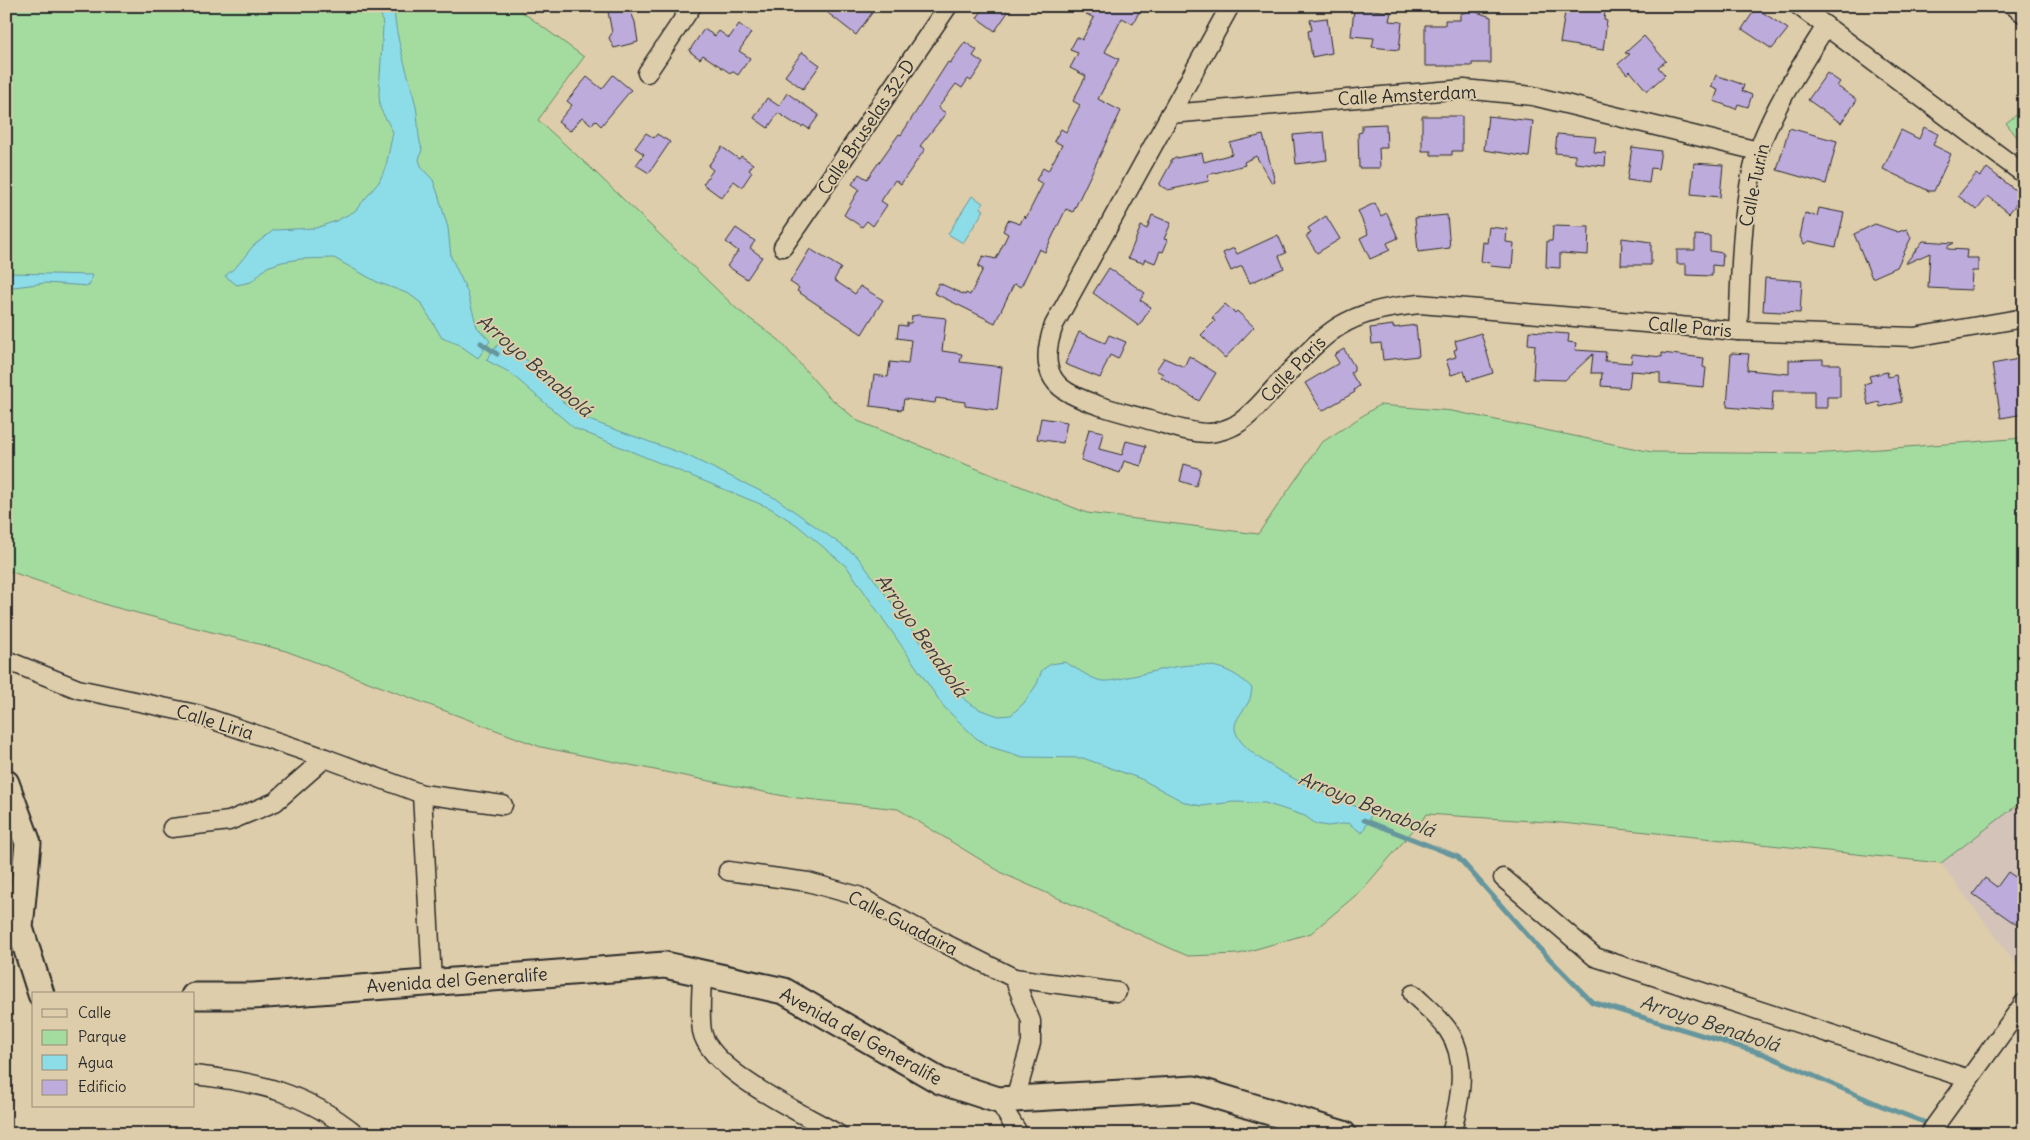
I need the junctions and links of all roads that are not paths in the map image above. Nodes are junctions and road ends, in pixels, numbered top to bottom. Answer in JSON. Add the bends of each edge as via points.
{"nodes":[{"id":1,"x":692,"y":6,"type":"edge"},
{"id":2,"x":948,"y":6,"type":"edge"},
{"id":3,"x":1230,"y":6,"type":"edge"},
{"id":4,"x":1799,"y":6,"type":"edge"},
{"id":5,"x":2014,"y":6,"type":"edge"},
{"id":6,"x":2024,"y":14,"type":"edge"},
{"id":7,"x":1826,"y":26,"type":"junction"},
{"id":8,"x":647,"y":72,"type":"dead end"},
{"id":9,"x":1170,"y":114,"type":"junction"},
{"id":10,"x":1758,"y":151,"type":"junction"},
{"id":11,"x":2024,"y":174,"type":"edge"},
{"id":12,"x":783,"y":247,"type":"dead end"},
{"id":13,"x":2024,"y":318,"type":"edge"},
{"id":14,"x":1738,"y":330,"type":"junction"},
{"id":15,"x":6,"y":660,"type":"edge"},
{"id":16,"x":325,"y":758,"type":"junction"},
{"id":17,"x":6,"y":783,"type":"edge"},
{"id":18,"x":422,"y":794,"type":"junction"},
{"id":19,"x":503,"y":805,"type":"dead end"},
{"id":20,"x":172,"y":828,"type":"dead end"},
{"id":21,"x":728,"y":871,"type":"dead end"},
{"id":22,"x":1503,"y":878,"type":"dead end"},
{"id":23,"x":702,"y":973,"type":"junction"},
{"id":24,"x":1014,"y":978,"type":"junction"},
{"id":25,"x":432,"y":981,"type":"junction"},
{"id":26,"x":40,"y":992,"type":"edge"},
{"id":27,"x":1117,"y":992,"type":"dead end"},
{"id":28,"x":1413,"y":994,"type":"dead end"},
{"id":29,"x":195,"y":996,"type":"edge"},
{"id":30,"x":2024,"y":1003,"type":"edge"},
{"id":31,"x":195,"y":1075,"type":"edge"},
{"id":32,"x":1969,"y":1079,"type":"junction"},
{"id":33,"x":1007,"y":1100,"type":"junction"},
{"id":34,"x":356,"y":1134,"type":"edge"},
{"id":35,"x":838,"y":1134,"type":"edge"},
{"id":36,"x":1019,"y":1134,"type":"edge"},
{"id":37,"x":1343,"y":1134,"type":"edge"},
{"id":38,"x":1451,"y":1134,"type":"edge"},
{"id":39,"x":1929,"y":1134,"type":"edge"}],
"edges":[{"from":1,"to":8,"type":"street"},
{"from":2,"to":12,"type":"street","name":"Calle Bruselas 32-D"},
{"from":3,"to":9,"type":"street","name":"Calle Paris"},
{"from":4,"to":7,"type":"street"},
{"from":5,"to":6,"type":"street"},
{"from":7,"to":10,"type":"street","name":"Calle Turin","via":[[1786,91]]},
{"from":7,"to":11,"type":"street"},
{"from":9,"to":10,"type":"street","name":"Calle Amsterdam","via":[[1464,89],[1533,96]]},
{"from":9,"to":14,"type":"street","name":"Calle Paris","via":[[1054,325],[1047,345],[1046,363],[1055,380],[1068,393],[1094,404],[1188,431],[1210,433],[1236,424],[1257,407],[1314,344],[1332,329],[1358,316],[1390,307],[1420,304]]},
{"from":10,"to":14,"type":"street","name":"Calle Turin","via":[[1743,236]]},
{"from":13,"to":14,"type":"street","name":"Calle Paris","via":[[1914,337]]},
{"from":15,"to":16,"type":"street","name":"Calle Liria","via":[[78,689],[196,714]]},
{"from":16,"to":18,"type":"street","name":"Calle Liria"},
{"from":16,"to":20,"type":"street","via":[[275,802],[229,821]]},
{"from":17,"to":26,"type":"street","via":[[28,843],[20,928]]},
{"from":18,"to":19,"type":"street","name":"Calle Liria"},
{"from":18,"to":25,"type":"street"},
{"from":21,"to":24,"type":"street","name":"Calle Guadaira","via":[[808,882],[858,896]]},
{"from":22,"to":32,"type":"street","via":[[1595,957]]},
{"from":23,"to":25,"type":"street","name":"Avenida del Generalife","via":[[665,965]]},
{"from":23,"to":33,"type":"street","name":"Avenida del Generalife","via":[[784,991],[940,1081]]},
{"from":23,"to":35,"type":"street","via":[[702,1032],[714,1053],[734,1074]]},
{"from":24,"to":27,"type":"street","name":"Calle Guadaira"},
{"from":24,"to":33,"type":"street","via":[[1031,1021],[1031,1043]]},
{"from":25,"to":29,"type":"street","name":"Avenida del Generalife","via":[[253,996]]},
{"from":28,"to":38,"type":"street","via":[[1448,1030],[1461,1060],[1460,1103]]},
{"from":30,"to":32,"type":"street"},
{"from":31,"to":34,"type":"street","via":[[241,1080],[291,1095],[333,1115]]},
{"from":32,"to":39,"type":"street"},
{"from":33,"to":36,"type":"street"},
{"from":33,"to":37,"type":"street","name":"Avenida del Generalife","via":[[1194,1089]]}]}
